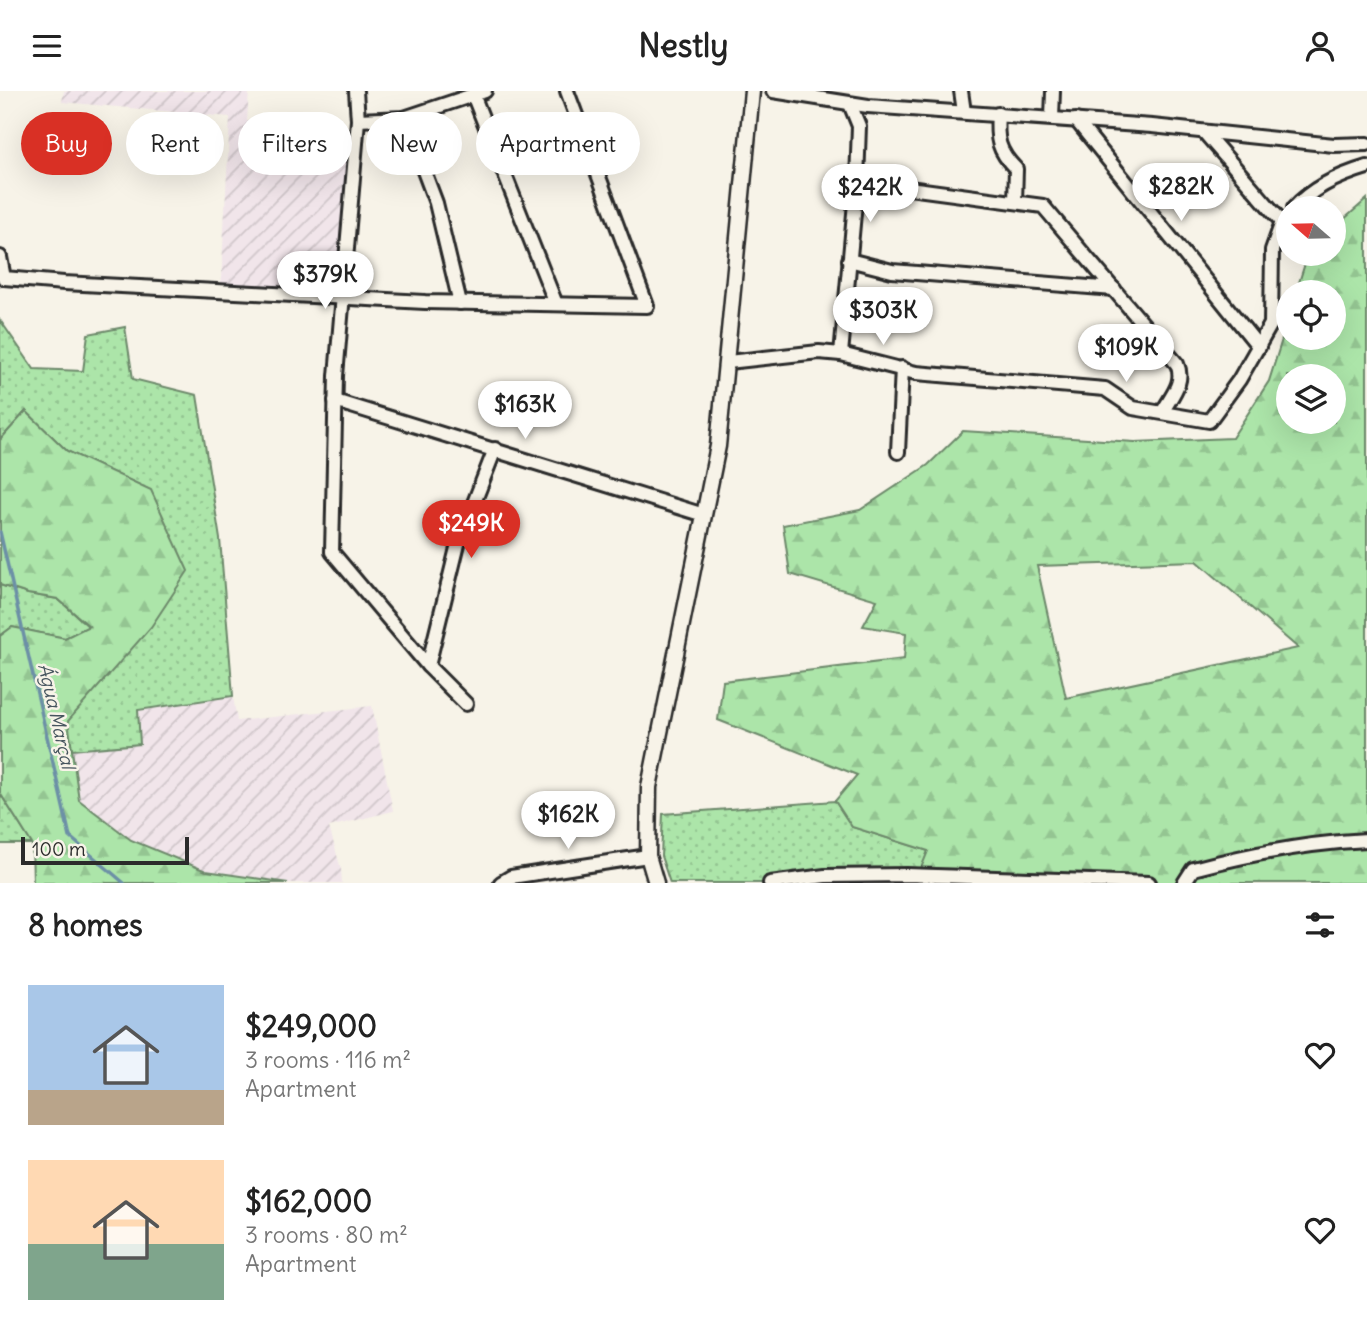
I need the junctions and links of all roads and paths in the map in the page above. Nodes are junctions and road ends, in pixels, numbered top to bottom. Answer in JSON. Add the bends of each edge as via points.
{"nodes":[{"id":1,"x":356,"y":91,"type":"edge"},
{"id":2,"x":567,"y":91,"type":"edge"},
{"id":3,"x":752,"y":91,"type":"edge"},
{"id":4,"x":773,"y":91,"type":"edge"},
{"id":5,"x":961,"y":91,"type":"edge"},
{"id":6,"x":1053,"y":91,"type":"edge"},
{"id":7,"x":480,"y":94,"type":"edge"},
{"id":8,"x":850,"y":104,"type":"junction"},
{"id":9,"x":423,"y":112,"type":"edge"},
{"id":10,"x":964,"y":112,"type":"junction"},
{"id":11,"x":998,"y":114,"type":"junction"},
{"id":12,"x":1052,"y":118,"type":"junction"},
{"id":13,"x":358,"y":120,"type":"junction"},
{"id":14,"x":366,"y":120,"type":"edge"},
{"id":15,"x":1076,"y":120,"type":"junction"},
{"id":16,"x":1205,"y":132,"type":"junction"},
{"id":17,"x":1367,"y":144,"type":"edge"},
{"id":18,"x":1367,"y":167,"type":"edge"},
{"id":19,"x":424,"y":175,"type":"edge"},
{"id":20,"x":858,"y":181,"type":"junction"},
{"id":21,"x":1305,"y":196,"type":"edge"},
{"id":22,"x":1015,"y":202,"type":"junction"},
{"id":23,"x":1276,"y":209,"type":"edge"},
{"id":24,"x":1276,"y":240,"type":"edge"},
{"id":25,"x":0,"y":257,"type":"edge"},
{"id":26,"x":849,"y":260,"type":"junction"},
{"id":27,"x":1114,"y":289,"type":"junction"},
{"id":28,"x":342,"y":295,"type":"junction"},
{"id":29,"x":460,"y":303,"type":"junction"},
{"id":30,"x":556,"y":304,"type":"junction"},
{"id":31,"x":1259,"y":347,"type":"junction"},
{"id":32,"x":841,"y":353,"type":"junction"},
{"id":33,"x":728,"y":362,"type":"junction"},
{"id":34,"x":902,"y":368,"type":"junction"},
{"id":35,"x":335,"y":401,"type":"junction"},
{"id":36,"x":1163,"y":411,"type":"junction"},
{"id":37,"x":495,"y":449,"type":"junction"},
{"id":38,"x":898,"y":452,"type":"dead end"},
{"id":39,"x":704,"y":515,"type":"junction"},
{"id":40,"x":428,"y":666,"type":"junction"},
{"id":41,"x":466,"y":704,"type":"dead end"},
{"id":42,"x":1367,"y":840,"type":"edge"},
{"id":43,"x":648,"y":856,"type":"junction"},
{"id":44,"x":508,"y":881,"type":"edge"},
{"id":45,"x":656,"y":883,"type":"edge"},
{"id":46,"x":770,"y":883,"type":"edge"},
{"id":47,"x":1149,"y":883,"type":"edge"},
{"id":48,"x":1184,"y":883,"type":"edge"}],
"edges":[{"from":1,"to":13,"type":"street"},
{"from":2,"to":30,"type":"street","via":[[647,306]]},
{"from":3,"to":33,"type":"street"},
{"from":4,"to":8,"type":"street"},
{"from":5,"to":10,"type":"street"},
{"from":6,"to":12,"type":"street"},
{"from":7,"to":9,"type":"street"},
{"from":7,"to":30,"type":"street"},
{"from":8,"to":10,"type":"street"},
{"from":8,"to":20,"type":"street","via":[[859,126]]},
{"from":10,"to":11,"type":"street"},
{"from":11,"to":12,"type":"street"},
{"from":11,"to":22,"type":"street","via":[[996,137],[1002,154],[1016,169]]},
{"from":12,"to":15,"type":"street"},
{"from":13,"to":14,"type":"street"},
{"from":13,"to":28,"type":"street"},
{"from":15,"to":16,"type":"street"},
{"from":15,"to":31,"type":"street"},
{"from":16,"to":17,"type":"street"},
{"from":16,"to":23,"type":"street"},
{"from":18,"to":21,"type":"street"},
{"from":19,"to":29,"type":"street","via":[[436,203]]},
{"from":20,"to":22,"type":"street"},
{"from":20,"to":26,"type":"street"},
{"from":22,"to":27,"type":"street","via":[[1042,206]]},
{"from":24,"to":31,"type":"street","via":[[1271,324]]},
{"from":25,"to":28,"type":"street","via":[[4,278]]},
{"from":26,"to":27,"type":"street","via":[[892,271]]},
{"from":26,"to":32,"type":"street"},
{"from":27,"to":36,"type":"street","via":[[1182,374]]},
{"from":28,"to":29,"type":"street"},
{"from":28,"to":35,"type":"street"},
{"from":29,"to":30,"type":"street"},
{"from":31,"to":36,"type":"street","via":[[1209,421]]},
{"from":32,"to":33,"type":"street"},
{"from":32,"to":34,"type":"street"},
{"from":33,"to":39,"type":"street","via":[[719,446]]},
{"from":34,"to":36,"type":"street","via":[[916,373],[1105,389],[1133,408]]},
{"from":34,"to":38,"type":"street"},
{"from":35,"to":37,"type":"street"},
{"from":35,"to":40,"type":"street","via":[[332,552]]},
{"from":37,"to":39,"type":"street"},
{"from":37,"to":40,"type":"street","via":[[458,544]]},
{"from":39,"to":43,"type":"street","via":[[649,787]]},
{"from":40,"to":41,"type":"street"},
{"from":42,"to":48,"type":"street","via":[[1323,842],[1215,863],[1194,869]]},
{"from":43,"to":44,"type":"street"},
{"from":43,"to":45,"type":"street"},
{"from":46,"to":47,"type":"street","via":[[825,876],[907,875]]}]}
